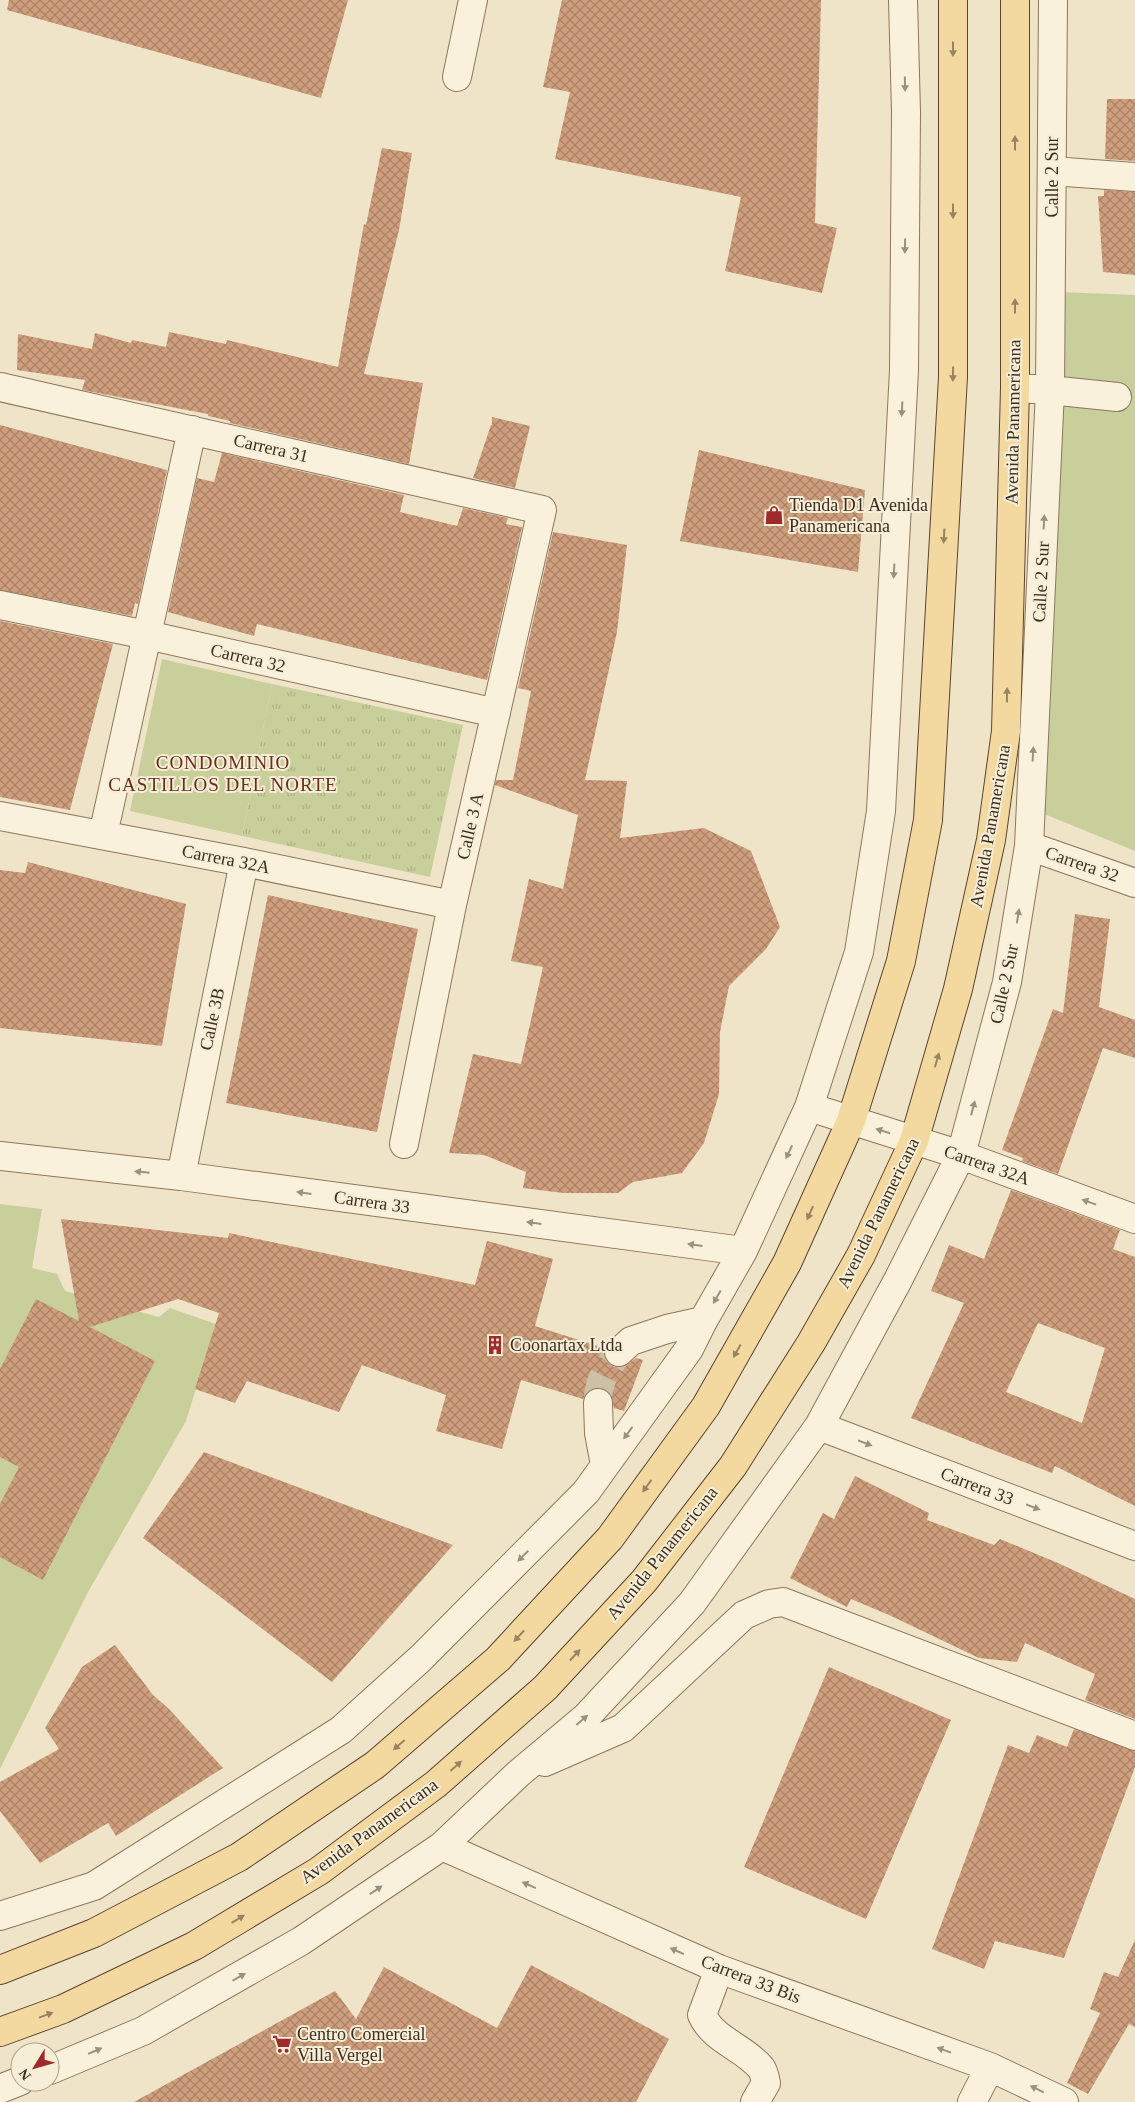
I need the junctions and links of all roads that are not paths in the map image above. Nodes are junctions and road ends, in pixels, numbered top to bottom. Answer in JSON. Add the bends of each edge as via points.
{"nodes":[{"id":1,"x":472,"y":0,"type":"edge"},
{"id":2,"x":904,"y":0,"type":"edge"},
{"id":3,"x":953,"y":0,"type":"edge"},
{"id":4,"x":1015,"y":0,"type":"edge"},
{"id":5,"x":1053,"y":0,"type":"edge"},
{"id":6,"x":457,"y":77,"type":"dead end"},
{"id":7,"x":1052,"y":170,"type":"junction"},
{"id":8,"x":1135,"y":177,"type":"edge"},
{"id":9,"x":0,"y":387,"type":"edge"},
{"id":10,"x":1015,"y":388,"type":"junction"},
{"id":11,"x":1050,"y":390,"type":"junction"},
{"id":12,"x":1117,"y":398,"type":"dead end"},
{"id":13,"x":192,"y":430,"type":"junction"},
{"id":14,"x":542,"y":510,"type":"joint"},
{"id":15,"x":0,"y":605,"type":"edge"},
{"id":16,"x":147,"y":635,"type":"junction"},
{"id":17,"x":496,"y":713,"type":"junction"},
{"id":18,"x":0,"y":816,"type":"edge"},
{"id":19,"x":102,"y":834,"type":"junction"},
{"id":20,"x":1029,"y":846,"type":"junction"},
{"id":21,"x":244,"y":862,"type":"junction"},
{"id":22,"x":1135,"y":882,"type":"edge"},
{"id":23,"x":452,"y":905,"type":"junction"},
{"id":24,"x":809,"y":1107,"type":"junction"},
{"id":25,"x":852,"y":1121,"type":"junction"},
{"id":26,"x":914,"y":1141,"type":"junction"},
{"id":27,"x":404,"y":1144,"type":"dead end"},
{"id":28,"x":960,"y":1155,"type":"junction"},
{"id":29,"x":0,"y":1156,"type":"edge"},
{"id":30,"x":181,"y":1176,"type":"junction"},
{"id":31,"x":1135,"y":1219,"type":"edge"},
{"id":32,"x":744,"y":1251,"type":"junction"},
{"id":33,"x":703,"y":1321,"type":"junction"},
{"id":34,"x":619,"y":1352,"type":"tunnel mouth"},
{"id":35,"x":598,"y":1403,"type":"tunnel mouth"},
{"id":36,"x":819,"y":1426,"type":"junction"},
{"id":37,"x":605,"y":1465,"type":"junction"},
{"id":38,"x":1135,"y":1546,"type":"edge"},
{"id":39,"x":1135,"y":1736,"type":"edge"},
{"id":40,"x":518,"y":1774,"type":"junction"},
{"id":41,"x":442,"y":1846,"type":"junction"},
{"id":42,"x":0,"y":1916,"type":"edge"},
{"id":43,"x":719,"y":1969,"type":"junction"},
{"id":44,"x":0,"y":1970,"type":"edge"},
{"id":45,"x":0,"y":2032,"type":"edge"},
{"id":46,"x":60,"y":2066,"type":"edge"},
{"id":47,"x":990,"y":2067,"type":"junction"},
{"id":48,"x":755,"y":2102,"type":"edge"},
{"id":49,"x":972,"y":2102,"type":"edge"},
{"id":50,"x":1064,"y":2102,"type":"edge"}],
"edges":[{"from":1,"to":6,"type":"street"},
{"from":2,"to":24,"type":"street","one_way":true,"via":[[904,370],[881,811],[859,952]]},
{"from":3,"to":25,"type":"main road","one_way":true,"via":[[953,377],[928,820],[900,961]]},
{"from":10,"to":4,"type":"main road","name":"Avenida Panamericana","one_way":true},
{"from":5,"to":7,"type":"street","name":"Calle 2 Sur"},
{"from":7,"to":8,"type":"street"},
{"from":7,"to":11,"type":"street","name":"Calle 2 Sur"},
{"from":9,"to":13,"type":"street","name":"Carrera 31"},
{"from":10,"to":11,"type":"street"},
{"from":26,"to":10,"type":"main road","name":"Avenida Panamericana","one_way":true,"via":[[960,980],[991,840],[1006,732]]},
{"from":11,"to":12,"type":"street"},
{"from":20,"to":11,"type":"street","name":"Calle 2 Sur","one_way":true},
{"from":13,"to":14,"type":"street","name":"Carrera 31"},
{"from":13,"to":16,"type":"street"},
{"from":14,"to":17,"type":"street","name":"Calle 3 A"},
{"from":15,"to":16,"type":"street","name":"Carrera 32"},
{"from":16,"to":17,"type":"street","name":"Carrera 32"},
{"from":16,"to":19,"type":"street"},
{"from":17,"to":23,"type":"street","name":"Calle 3 A"},
{"from":18,"to":19,"type":"street","name":"Carrera 32A"},
{"from":19,"to":21,"type":"street","name":"Carrera 32A"},
{"from":20,"to":22,"type":"street","name":"Carrera 32"},
{"from":28,"to":20,"type":"street","name":"Calle 2 Sur","one_way":true,"via":[[1007,982]]},
{"from":21,"to":23,"type":"street","name":"Carrera 32A"},
{"from":21,"to":30,"type":"street","name":"Calle 3B"},
{"from":23,"to":27,"type":"street","name":"Calle 3 A"},
{"from":24,"to":25,"type":"street","name":"Carrera 32A"},
{"from":24,"to":32,"type":"street","one_way":true},
{"from":26,"to":25,"type":"street","name":"Carrera 32A","one_way":true},
{"from":25,"to":44,"type":"main road","one_way":true,"via":[[787,1263],[706,1406],[610,1538],[498,1659],[375,1765],[239,1857],[94,1933]]},
{"from":26,"to":28,"type":"street","name":"Carrera 32A"},
{"from":45,"to":26,"type":"main road","name":"Avenida Panamericana","one_way":true,"via":[[63,2009],[194,1946],[319,1871],[436,1784],[545,1688],[644,1581],[733,1466],[811,1343],[861,1255]]},
{"from":31,"to":28,"type":"street","name":"Carrera 32A","one_way":true},
{"from":28,"to":36,"type":"street","name":"Calle 2 Sur","via":[[898,1280]]},
{"from":30,"to":29,"type":"street","name":"Carrera 33","one_way":true},
{"from":32,"to":30,"type":"street","name":"Carrera 33","one_way":true},
{"from":32,"to":33,"type":"street","one_way":true},
{"from":33,"to":34,"type":"street","via":[[631,1341]]},
{"from":33,"to":37,"type":"street","one_way":true,"via":[[689,1349]]},
{"from":35,"to":37,"type":"street"},
{"from":36,"to":38,"type":"street","name":"Carrera 33","one_way":true},
{"from":40,"to":36,"type":"street","name":"Calle 2 Sur","one_way":true,"via":[[586,1717],[692,1603]]},
{"from":37,"to":42,"type":"street","one_way":true,"via":[[586,1492],[422,1658],[341,1730],[94,1886]]},
{"from":39,"to":40,"type":"street","via":[[784,1602],[769,1604],[744,1615],[623,1728]]},
{"from":40,"to":41,"type":"street","name":"Calle 2 Sur"},
{"from":43,"to":41,"type":"street","name":"Carrera 33 Bis","one_way":true},
{"from":46,"to":41,"type":"street","name":"Calle 2 Sur","one_way":true,"via":[[143,2031],[301,1941]]},
{"from":47,"to":43,"type":"street","name":"Carrera 33 Bis","one_way":true},
{"from":43,"to":48,"type":"street","via":[[702,2016],[714,2033],[762,2070],[766,2083]]},
{"from":47,"to":49,"type":"street"},
{"from":50,"to":47,"type":"street","name":"Carrera 33 Bis","one_way":true}]}
